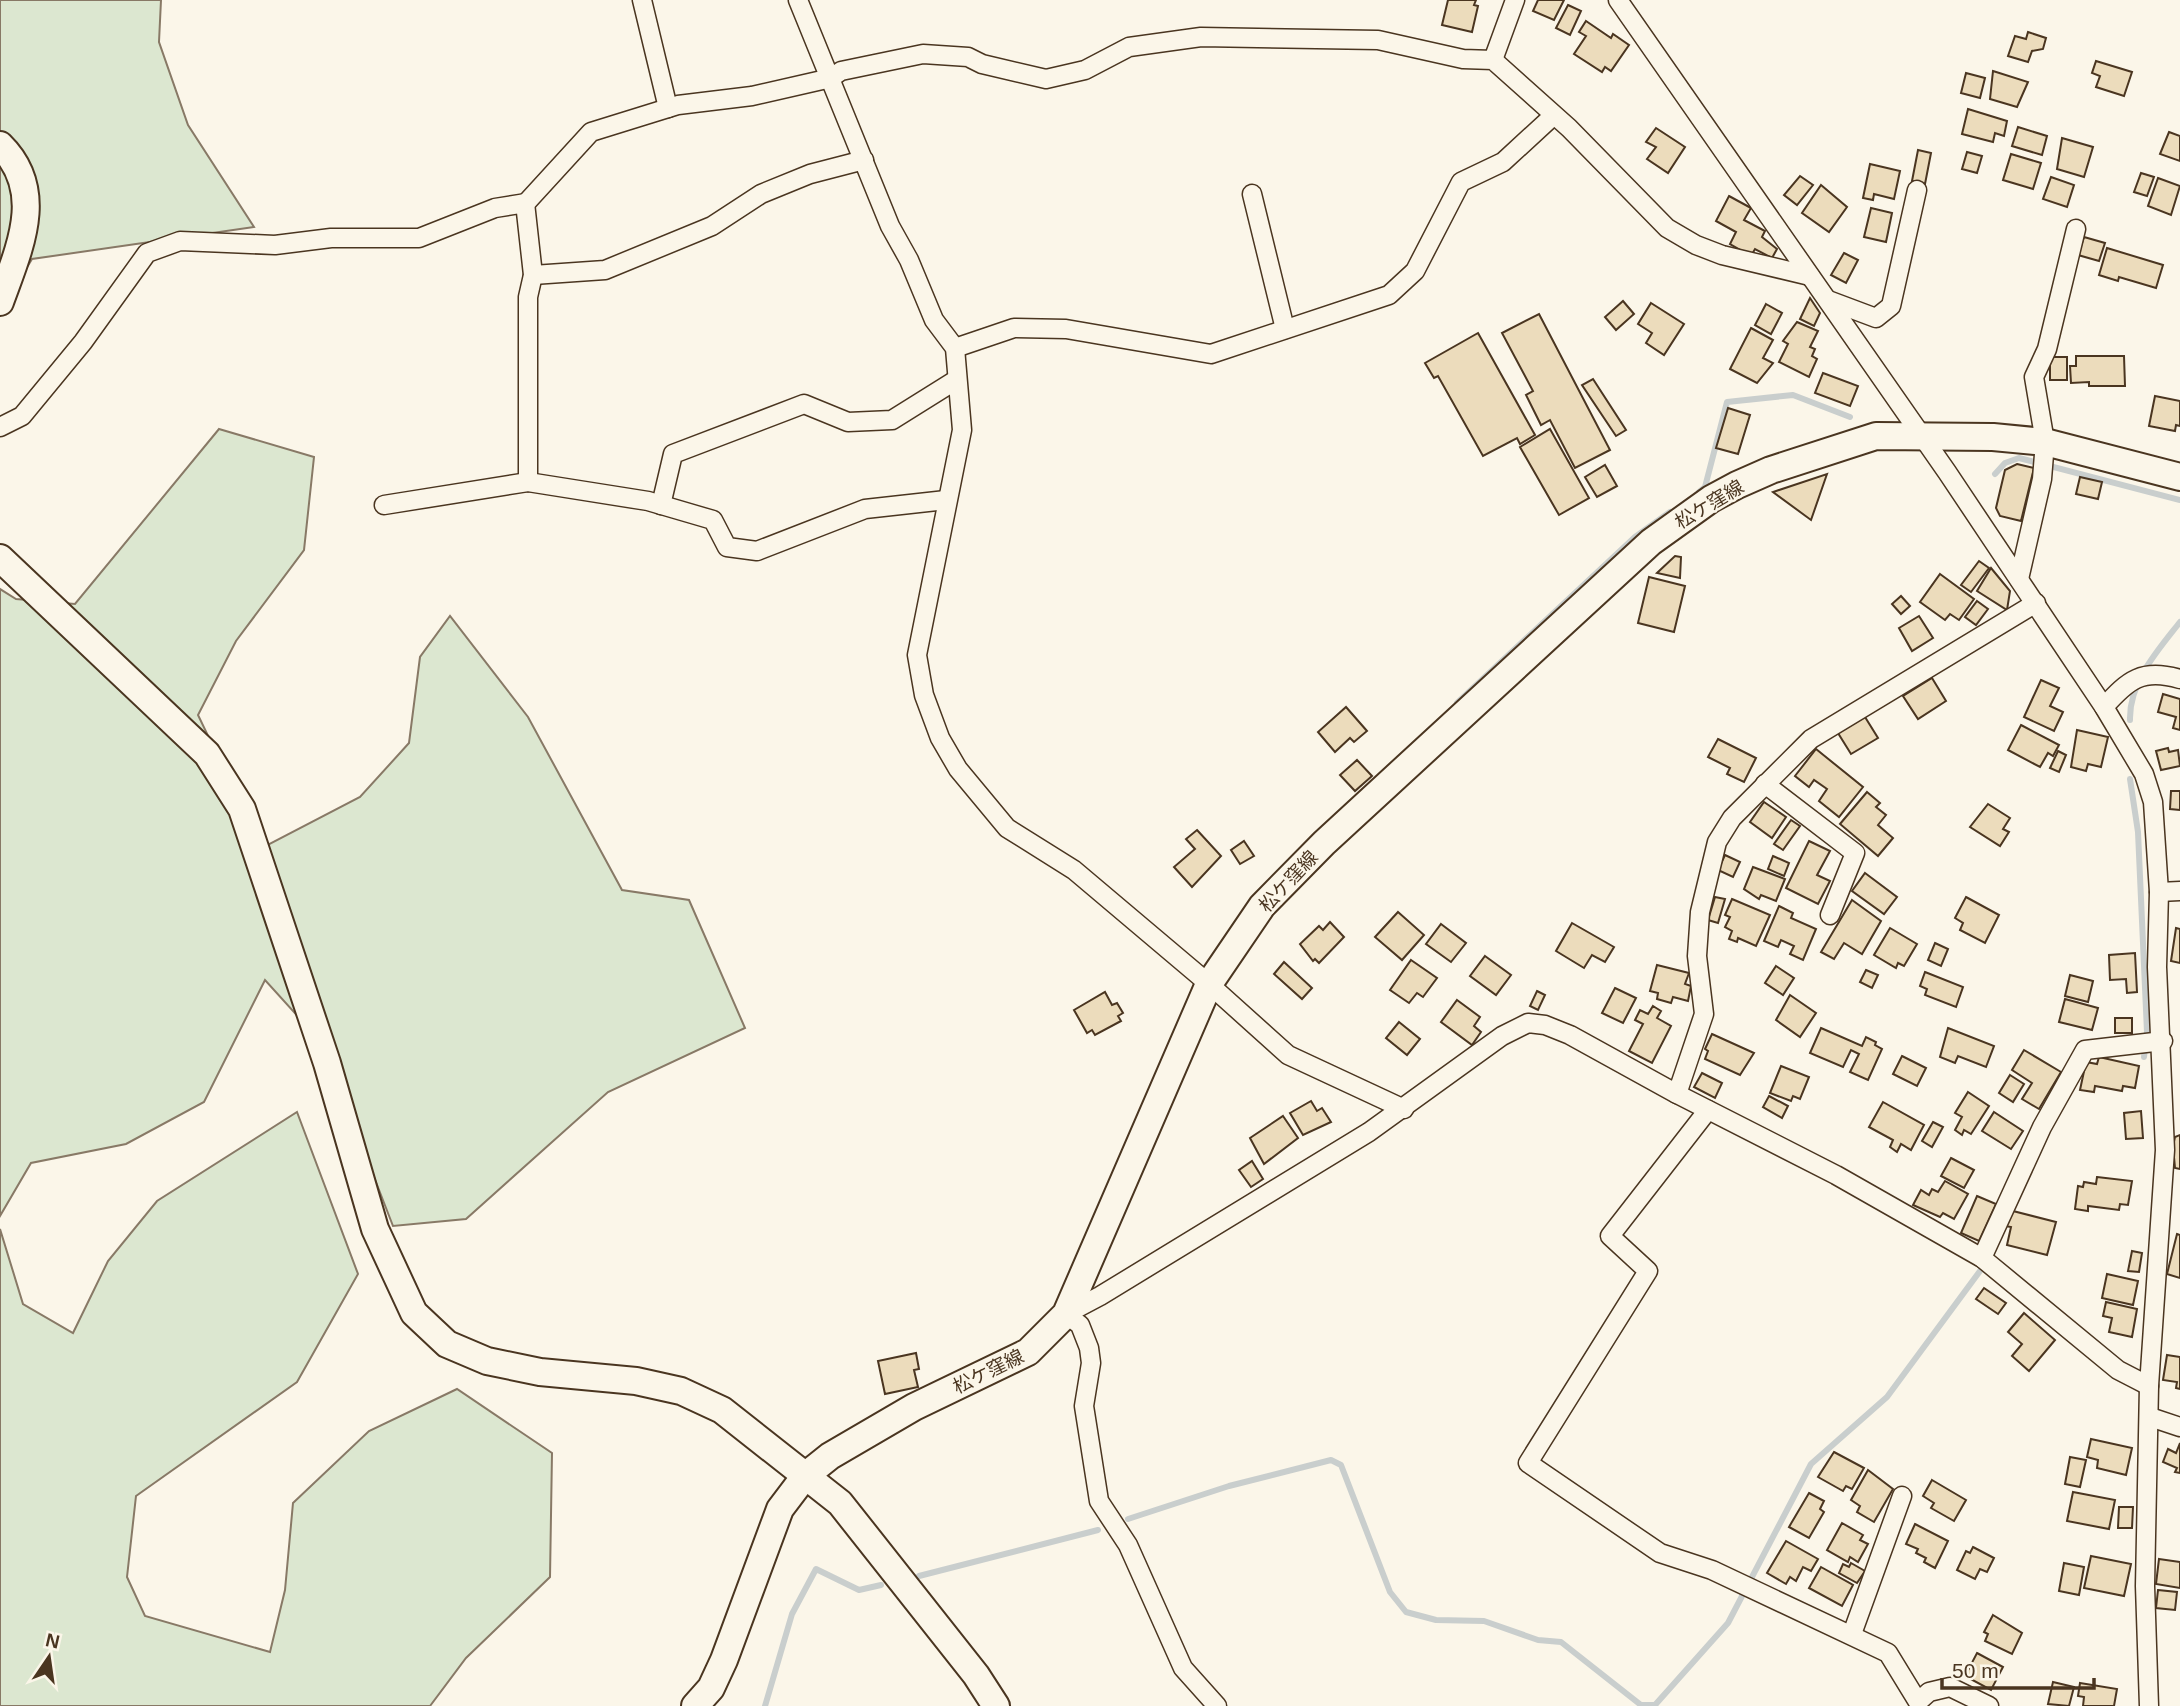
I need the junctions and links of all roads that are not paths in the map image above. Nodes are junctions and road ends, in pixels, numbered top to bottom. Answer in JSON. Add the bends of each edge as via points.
{"nodes":[{"id":1,"x":642,"y":0,"type":"edge"},
{"id":2,"x":798,"y":0,"type":"edge"},
{"id":3,"x":1516,"y":0,"type":"edge"},
{"id":4,"x":1618,"y":0,"type":"edge"},
{"id":5,"x":1493,"y":60,"type":"junction"},
{"id":6,"x":831,"y":78,"type":"junction"},
{"id":7,"x":668,"y":108,"type":"junction"},
{"id":8,"x":1553,"y":116,"type":"junction"},
{"id":9,"x":0,"y":145,"type":"edge"},
{"id":10,"x":864,"y":160,"type":"junction"},
{"id":11,"x":1917,"y":190,"type":"dead end"},
{"id":12,"x":1252,"y":194,"type":"dead end"},
{"id":13,"x":525,"y":203,"type":"junction"},
{"id":14,"x":2076,"y":229,"type":"dead end"},
{"id":15,"x":533,"y":275,"type":"junction"},
{"id":16,"x":1810,"y":276,"type":"junction"},
{"id":17,"x":1828,"y":300,"type":"junction"},
{"id":18,"x":0,"y":302,"type":"edge"},
{"id":19,"x":1285,"y":329,"type":"junction"},
{"id":20,"x":955,"y":348,"type":"junction"},
{"id":21,"x":956,"y":380,"type":"junction"},
{"id":22,"x":0,"y":427,"type":"edge"},
{"id":23,"x":1922,"y":437,"type":"junction"},
{"id":24,"x":2043,"y":461,"type":"junction"},
{"id":25,"x":2180,"y":477,"type":"edge"},
{"id":26,"x":528,"y":482,"type":"junction"},
{"id":27,"x":946,"y":500,"type":"junction"},
{"id":28,"x":384,"y":505,"type":"dead end"},
{"id":29,"x":661,"y":505,"type":"junction"},
{"id":30,"x":0,"y":558,"type":"edge"},
{"id":31,"x":2019,"y":579,"type":"junction"},
{"id":32,"x":2036,"y":603,"type":"junction"},
{"id":33,"x":2180,"y":679,"type":"edge"},
{"id":34,"x":2104,"y":706,"type":"junction"},
{"id":35,"x":1765,"y":784,"type":"junction"},
{"id":36,"x":2180,"y":891,"type":"edge"},
{"id":37,"x":2159,"y":892,"type":"junction"},
{"id":38,"x":1830,"y":915,"type":"dead end"},
{"id":39,"x":1209,"y":984,"type":"junction"},
{"id":40,"x":2158,"y":1041,"type":"junction"},
{"id":41,"x":1677,"y":1094,"type":"junction"},
{"id":42,"x":1404,"y":1109,"type":"junction"},
{"id":43,"x":1708,"y":1110,"type":"junction"},
{"id":44,"x":1987,"y":1262,"type":"junction"},
{"id":45,"x":1066,"y":1314,"type":"junction"},
{"id":46,"x":2149,"y":1386,"type":"junction"},
{"id":47,"x":2150,"y":1417,"type":"junction"},
{"id":48,"x":2180,"y":1427,"type":"edge"},
{"id":49,"x":805,"y":1476,"type":"junction"},
{"id":50,"x":1902,"y":1496,"type":"dead end"},
{"id":51,"x":1852,"y":1634,"type":"junction"},
{"id":52,"x":1917,"y":1704,"type":"edge"},
{"id":53,"x":695,"y":1706,"type":"edge"},
{"id":54,"x":996,"y":1706,"type":"edge"},
{"id":55,"x":1217,"y":1706,"type":"edge"},
{"id":56,"x":1989,"y":1706,"type":"edge"},
{"id":57,"x":2149,"y":1706,"type":"edge"}],
"edges":[{"from":1,"to":7,"type":"street"},
{"from":2,"to":6,"type":"street"},
{"from":3,"to":5,"type":"street"},
{"from":4,"to":16,"type":"street"},
{"from":5,"to":6,"type":"street","via":[[1463,59],[1378,40],[1201,37],[1129,47],[1085,70],[1046,79],[968,57],[923,54],[841,71]]},
{"from":5,"to":8,"type":"street"},
{"from":6,"to":7,"type":"street"},
{"from":6,"to":10,"type":"street"},
{"from":7,"to":13,"type":"street","via":[[591,132]]},
{"from":8,"to":16,"type":"street","via":[[1667,228],[1722,255]]},
{"from":8,"to":19,"type":"street","via":[[1503,162],[1461,182],[1415,271],[1389,295]]},
{"from":9,"to":18,"type":"street","via":[[26,186],[26,227]]},
{"from":10,"to":15,"type":"street","via":[[810,174],[761,194],[712,226],[605,270]]},
{"from":10,"to":20,"type":"street","via":[[934,320]]},
{"from":11,"to":17,"type":"street","via":[[1891,306],[1876,318]]},
{"from":12,"to":19,"type":"street"},
{"from":13,"to":15,"type":"street"},
{"from":13,"to":22,"type":"street","via":[[495,208],[419,238],[331,238],[275,245],[180,241],[147,253],[22,416]]},
{"from":14,"to":24,"type":"street","via":[[2047,349],[2034,377]]},
{"from":15,"to":26,"type":"street","via":[[528,298]]},
{"from":16,"to":17,"type":"street"},
{"from":17,"to":23,"type":"street"},
{"from":19,"to":20,"type":"street","via":[[1211,354],[1066,329],[1027,328]]},
{"from":20,"to":21,"type":"street"},
{"from":21,"to":27,"type":"street","via":[[962,430]]},
{"from":21,"to":29,"type":"street","via":[[892,420],[848,422],[804,404],[673,454]]},
{"from":23,"to":24,"type":"street","name":"松ケ窪線","via":[[1981,436]]},
{"from":23,"to":31,"type":"street"},
{"from":23,"to":39,"type":"street","name":"松ケ窪線","via":[[1876,436],[1771,470],[1711,499],[1651,542],[1324,843],[1262,906]]},
{"from":24,"to":25,"type":"street","name":"松ケ窪線"},
{"from":24,"to":31,"type":"street"},
{"from":26,"to":28,"type":"street"},
{"from":26,"to":29,"type":"street"},
{"from":27,"to":29,"type":"street","via":[[865,509],[757,551],[727,547],[713,520]]},
{"from":27,"to":39,"type":"street","via":[[917,655],[924,695],[940,738],[958,769],[1007,828],[1074,870]]},
{"from":30,"to":49,"type":"street","via":[[206,754],[242,809],[327,1063],[375,1229],[414,1313],[447,1344],[487,1361],[681,1391],[722,1410]]},
{"from":31,"to":32,"type":"street"},
{"from":32,"to":34,"type":"street"},
{"from":32,"to":35,"type":"street","via":[[1811,739]]},
{"from":33,"to":34,"type":"street","via":[[2147,675],[2128,681]]},
{"from":34,"to":37,"type":"street","via":[[2144,774],[2153,802]]},
{"from":35,"to":38,"type":"street","via":[[1855,853]]},
{"from":35,"to":41,"type":"street","via":[[1732,818],[1717,842],[1700,912],[1697,956],[1704,1014]]},
{"from":36,"to":37,"type":"street"},
{"from":37,"to":40,"type":"street"},
{"from":39,"to":42,"type":"street","via":[[1287,1055]]},
{"from":39,"to":45,"type":"street","name":"松ケ窪線"},
{"from":40,"to":44,"type":"street","via":[[2085,1049],[2042,1127]]},
{"from":40,"to":46,"type":"street","via":[[2165,1150]]},
{"from":41,"to":42,"type":"street","via":[[1570,1035],[1528,1023],[1502,1036]]},
{"from":41,"to":43,"type":"street"},
{"from":42,"to":45,"type":"street"},
{"from":43,"to":44,"type":"street","via":[[1812,1162]]},
{"from":43,"to":51,"type":"street","via":[[1610,1236],[1648,1271],[1528,1463],[1660,1553],[1741,1583]]},
{"from":44,"to":46,"type":"street","via":[[2119,1370]]},
{"from":45,"to":49,"type":"street","name":"松ケ窪線","via":[[1028,1352],[914,1407],[830,1456]]},
{"from":45,"to":55,"type":"street","via":[[1080,1325],[1089,1348],[1084,1406],[1099,1501],[1128,1545],[1183,1668]]},
{"from":46,"to":47,"type":"street"},
{"from":47,"to":48,"type":"street"},
{"from":47,"to":57,"type":"street","via":[[2145,1586]]},
{"from":49,"to":53,"type":"street","name":"松ケ窪線","via":[[780,1509],[724,1660],[711,1688]]},
{"from":49,"to":54,"type":"street","via":[[840,1503]]},
{"from":50,"to":51,"type":"street"},
{"from":51,"to":52,"type":"street","via":[[1888,1653]]},
{"from":52,"to":56,"type":"street","via":[[1929,1692],[1950,1687]]}]}
